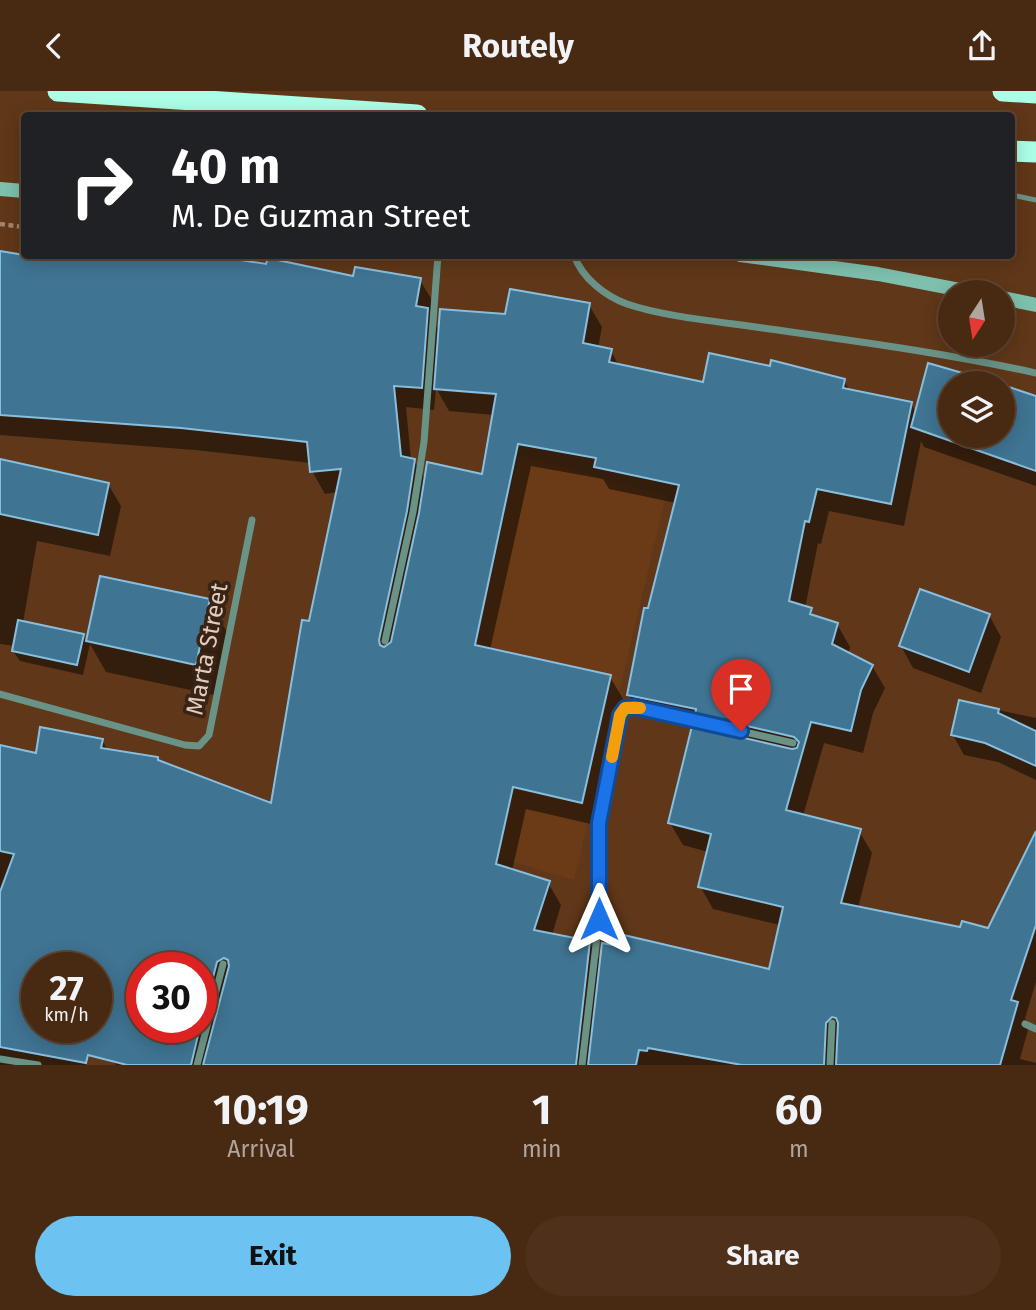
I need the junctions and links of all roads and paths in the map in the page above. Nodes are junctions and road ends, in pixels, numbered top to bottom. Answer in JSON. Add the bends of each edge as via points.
{"nodes":[{"id":1,"x":58,"y":91,"type":"edge"},
{"id":2,"x":1003,"y":91,"type":"edge"},
{"id":3,"x":1036,"y":93,"type":"edge"},
{"id":4,"x":372,"y":112,"type":"edge"},
{"id":5,"x":1015,"y":151,"type":"edge"},
{"id":6,"x":1036,"y":152,"type":"edge"},
{"id":7,"x":0,"y":189,"type":"edge"},
{"id":8,"x":21,"y":191,"type":"edge"},
{"id":9,"x":1015,"y":196,"type":"edge"},
{"id":10,"x":1036,"y":200,"type":"edge"},
{"id":11,"x":0,"y":225,"type":"edge"},
{"id":12,"x":21,"y":227,"type":"edge"},
{"id":13,"x":438,"y":259,"type":"edge"},
{"id":14,"x":576,"y":259,"type":"edge"},
{"id":15,"x":769,"y":259,"type":"edge"},
{"id":16,"x":938,"y":286,"type":"edge"},
{"id":17,"x":1015,"y":301,"type":"edge"},
{"id":18,"x":1036,"y":305,"type":"edge"},
{"id":19,"x":1036,"y":373,"type":"edge"},
{"id":20,"x":252,"y":520,"type":"dead end"},
{"id":21,"x":385,"y":641,"type":"dead end"},
{"id":22,"x":0,"y":694,"type":"edge"},
{"id":23,"x":793,"y":743,"type":"dead end"},
{"id":24,"x":223,"y":964,"type":"dead end"},
{"id":25,"x":832,"y":1023,"type":"dead end"},
{"id":26,"x":1025,"y":1024,"type":"dead end"},
{"id":27,"x":1036,"y":1029,"type":"edge"},
{"id":28,"x":0,"y":1059,"type":"edge"},
{"id":29,"x":38,"y":1065,"type":"edge"},
{"id":30,"x":197,"y":1065,"type":"edge"},
{"id":31,"x":582,"y":1065,"type":"edge"},
{"id":32,"x":830,"y":1065,"type":"edge"}],
"edges":[{"from":1,"to":4,"type":"highway"},
{"from":2,"to":3,"type":"highway"},
{"from":5,"to":6,"type":"highway"},
{"from":7,"to":8,"type":"street"},
{"from":9,"to":10,"type":"lane"},
{"from":11,"to":12,"type":"path"},
{"from":13,"to":21,"type":"street","via":[[424,442]]},
{"from":14,"to":19,"type":"street","via":[[584,275],[602,291],[627,304],[969,358]]},
{"from":15,"to":16,"type":"street"},
{"from":17,"to":18,"type":"street"},
{"from":20,"to":22,"type":"street","name":"Marta Street","via":[[209,735],[199,746]]},
{"from":23,"to":31,"type":"street","via":[[635,707],[625,708],[620,715],[599,823],[599,919]]},
{"from":24,"to":30,"type":"street"},
{"from":25,"to":32,"type":"street"},
{"from":26,"to":27,"type":"street"},
{"from":28,"to":29,"type":"street"}]}
